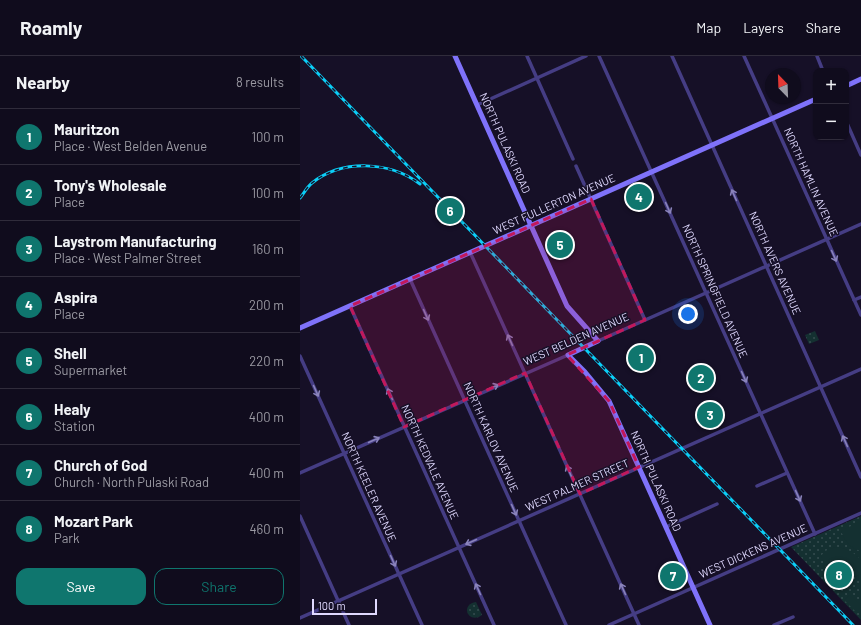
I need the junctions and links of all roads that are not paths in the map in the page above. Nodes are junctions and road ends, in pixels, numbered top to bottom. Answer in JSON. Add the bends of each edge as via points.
{"nodes":[{"id":1,"x":455,"y":56,"type":"edge"},
{"id":2,"x":527,"y":56,"type":"edge"},
{"id":3,"x":586,"y":56,"type":"edge"},
{"id":4,"x":599,"y":56,"type":"edge"},
{"id":5,"x":672,"y":56,"type":"edge"},
{"id":6,"x":744,"y":56,"type":"edge"},
{"id":7,"x":816,"y":56,"type":"edge"},
{"id":8,"x":822,"y":68,"type":"edge"},
{"id":9,"x":537,"y":78,"type":"junction"},
{"id":10,"x":861,"y":79,"type":"edge"},
{"id":11,"x":849,"y":85,"type":"edge"},
{"id":12,"x":813,"y":100,"type":"edge"},
{"id":13,"x":477,"y":104,"type":"junction"},
{"id":14,"x":772,"y":118,"type":"junction"},
{"id":15,"x":849,"y":129,"type":"edge"},
{"id":16,"x":712,"y":145,"type":"junction"},
{"id":17,"x":861,"y":155,"type":"edge"},
{"id":18,"x":573,"y":159,"type":"dead end"},
{"id":19,"x":576,"y":166,"type":"dead end"},
{"id":20,"x":652,"y":172,"type":"junction"},
{"id":21,"x":592,"y":199,"type":"junction"},
{"id":22,"x":861,"y":224,"type":"edge"},
{"id":23,"x":531,"y":225,"type":"junction"},
{"id":24,"x":827,"y":239,"type":"junction"},
{"id":25,"x":470,"y":252,"type":"junction"},
{"id":26,"x":766,"y":266,"type":"junction"},
{"id":27,"x":410,"y":279,"type":"junction"},
{"id":28,"x":706,"y":293,"type":"junction"},
{"id":29,"x":861,"y":297,"type":"edge"},
{"id":30,"x":854,"y":300,"type":"junction"},
{"id":31,"x":350,"y":306,"type":"junction"},
{"id":32,"x":861,"y":315,"type":"edge"},
{"id":33,"x":645,"y":320,"type":"junction"},
{"id":34,"x":300,"y":328,"type":"edge"},
{"id":35,"x":598,"y":341,"type":"junction"},
{"id":36,"x":568,"y":355,"type":"junction"},
{"id":37,"x":300,"y":356,"type":"edge"},
{"id":38,"x":861,"y":369,"type":"edge"},
{"id":39,"x":525,"y":373,"type":"junction"},
{"id":40,"x":821,"y":387,"type":"junction"},
{"id":41,"x":464,"y":400,"type":"junction"},
{"id":42,"x":760,"y":413,"type":"junction"},
{"id":43,"x":404,"y":427,"type":"junction"},
{"id":44,"x":344,"y":453,"type":"junction"},
{"id":45,"x":639,"y":467,"type":"junction"},
{"id":46,"x":300,"y":473,"type":"edge"},
{"id":47,"x":787,"y":473,"type":"junction"},
{"id":48,"x":861,"y":477,"type":"edge"},
{"id":49,"x":757,"y":486,"type":"dead end"},
{"id":50,"x":580,"y":494,"type":"junction"},
{"id":51,"x":717,"y":504,"type":"dead end"},
{"id":52,"x":861,"y":513,"type":"edge"},
{"id":53,"x":300,"y":516,"type":"edge"},
{"id":54,"x":519,"y":521,"type":"junction"},
{"id":55,"x":666,"y":527,"type":"junction"},
{"id":56,"x":815,"y":534,"type":"junction"},
{"id":57,"x":459,"y":547,"type":"junction"},
{"id":58,"x":399,"y":574,"type":"junction"},
{"id":59,"x":693,"y":588,"type":"junction"},
{"id":60,"x":338,"y":601,"type":"junction"},
{"id":61,"x":634,"y":614,"type":"junction"},
{"id":62,"x":793,"y":617,"type":"dead end"},
{"id":63,"x":300,"y":618,"type":"edge"},
{"id":64,"x":349,"y":625,"type":"edge"},
{"id":65,"x":422,"y":625,"type":"edge"},
{"id":66,"x":494,"y":625,"type":"edge"},
{"id":67,"x":566,"y":625,"type":"edge"},
{"id":68,"x":609,"y":625,"type":"edge"},
{"id":69,"x":639,"y":625,"type":"edge"},
{"id":70,"x":710,"y":625,"type":"edge"},
{"id":71,"x":774,"y":625,"type":"edge"}],
"edges":[{"from":1,"to":13,"type":"main road","name":"NORTH PULASKI ROAD"},
{"from":2,"to":9,"type":"street"},
{"from":3,"to":9,"type":"street"},
{"from":4,"to":20,"type":"street","name":"NORTH SPRINGFIELD AVENUE"},
{"from":5,"to":16,"type":"street","name":"NORTH AVERS AVENUE"},
{"from":6,"to":14,"type":"street","name":"NORTH HAMLIN AVENUE"},
{"from":7,"to":8,"type":"street"},
{"from":9,"to":13,"type":"street"},
{"from":9,"to":18,"type":"street"},
{"from":10,"to":11,"type":"main road"},
{"from":12,"to":14,"type":"main road","name":"WEST FULLERTON AVENUE"},
{"from":13,"to":23,"type":"main road","name":"NORTH PULASKI ROAD"},
{"from":14,"to":16,"type":"main road","name":"WEST FULLERTON AVENUE"},
{"from":14,"to":24,"type":"street","name":"NORTH HAMLIN AVENUE"},
{"from":15,"to":17,"type":"street"},
{"from":16,"to":20,"type":"main road","name":"WEST FULLERTON AVENUE"},
{"from":26,"to":16,"type":"street","name":"NORTH AVERS AVENUE","one_way":true},
{"from":19,"to":21,"type":"street"},
{"from":20,"to":21,"type":"main road","name":"WEST FULLERTON AVENUE"},
{"from":20,"to":28,"type":"street","name":"NORTH SPRINGFIELD AVENUE","one_way":true},
{"from":21,"to":23,"type":"main road","name":"WEST FULLERTON AVENUE"},
{"from":21,"to":33,"type":"street"},
{"from":22,"to":24,"type":"street","name":"WEST BELDEN AVENUE"},
{"from":23,"to":25,"type":"main road","name":"WEST FULLERTON AVENUE"},
{"from":23,"to":35,"type":"main road","name":"NORTH PULASKI ROAD","via":[[568,306]]},
{"from":24,"to":26,"type":"street","name":"WEST BELDEN AVENUE"},
{"from":24,"to":30,"type":"street","name":"NORTH HAMLIN AVENUE","one_way":true},
{"from":25,"to":27,"type":"main road","name":"WEST FULLERTON AVENUE"},
{"from":39,"to":25,"type":"street","one_way":true},
{"from":26,"to":28,"type":"street","name":"WEST BELDEN AVENUE"},
{"from":26,"to":40,"type":"street","name":"NORTH AVERS AVENUE"},
{"from":27,"to":31,"type":"main road","name":"WEST FULLERTON AVENUE"},
{"from":27,"to":41,"type":"street","name":"NORTH KARLOV AVENUE","one_way":true},
{"from":28,"to":33,"type":"street","name":"WEST BELDEN AVENUE"},
{"from":28,"to":42,"type":"street","name":"NORTH SPRINGFIELD AVENUE","one_way":true},
{"from":29,"to":30,"type":"street"},
{"from":30,"to":32,"type":"street","name":"NORTH HAMLIN AVENUE"},
{"from":31,"to":34,"type":"main road","name":"WEST FULLERTON AVENUE"},
{"from":43,"to":31,"type":"street","name":"NORTH KEDVALE AVENUE","one_way":true},
{"from":33,"to":35,"type":"street","name":"WEST BELDEN AVENUE"},
{"from":35,"to":36,"type":"main road","name":"WEST BELDEN AVENUE"},
{"from":36,"to":39,"type":"street","name":"WEST BELDEN AVENUE"},
{"from":36,"to":45,"type":"main road","name":"NORTH PULASKI ROAD","via":[[608,401]]},
{"from":37,"to":44,"type":"street","name":"NORTH KEELER AVENUE","one_way":true},
{"from":38,"to":40,"type":"street","name":"WEST PALMER STREET"},
{"from":41,"to":39,"type":"street","name":"WEST BELDEN AVENUE","one_way":true},
{"from":50,"to":39,"type":"street","one_way":true},
{"from":40,"to":42,"type":"street","name":"WEST PALMER STREET"},
{"from":48,"to":40,"type":"street","name":"NORTH AVERS AVENUE","one_way":true},
{"from":41,"to":43,"type":"street","name":"WEST BELDEN AVENUE"},
{"from":41,"to":54,"type":"street","name":"NORTH KARLOV AVENUE","one_way":true},
{"from":42,"to":45,"type":"street","name":"WEST PALMER STREET"},
{"from":42,"to":47,"type":"street","name":"NORTH SPRINGFIELD AVENUE"},
{"from":44,"to":43,"type":"street","name":"WEST BELDEN AVENUE","one_way":true},
{"from":43,"to":57,"type":"street","name":"NORTH KEDVALE AVENUE"},
{"from":44,"to":46,"type":"street","name":"WEST BELDEN AVENUE"},
{"from":44,"to":58,"type":"street","name":"NORTH KEELER AVENUE","one_way":true},
{"from":45,"to":50,"type":"street","name":"WEST PALMER STREET"},
{"from":45,"to":55,"type":"main road","name":"NORTH PULASKI ROAD"},
{"from":47,"to":49,"type":"street"},
{"from":47,"to":56,"type":"street","name":"NORTH SPRINGFIELD AVENUE","one_way":true},
{"from":50,"to":54,"type":"street","name":"WEST PALMER STREET"},
{"from":61,"to":50,"type":"street","one_way":true},
{"from":51,"to":55,"type":"street"},
{"from":52,"to":56,"type":"street","name":"WEST DICKENS AVENUE"},
{"from":53,"to":60,"type":"street"},
{"from":54,"to":57,"type":"street","name":"WEST PALMER STREET","one_way":true},
{"from":54,"to":67,"type":"street","name":"NORTH KARLOV AVENUE"},
{"from":55,"to":59,"type":"main road","name":"NORTH PULASKI ROAD"},
{"from":56,"to":59,"type":"street","name":"WEST DICKENS AVENUE"},
{"from":57,"to":58,"type":"street","name":"WEST PALMER STREET"},
{"from":66,"to":57,"type":"street","name":"NORTH KEDVALE AVENUE","one_way":true},
{"from":58,"to":60,"type":"street","name":"WEST PALMER STREET"},
{"from":58,"to":65,"type":"street","name":"NORTH KEELER AVENUE"},
{"from":59,"to":61,"type":"street","name":"WEST DICKENS AVENUE"},
{"from":59,"to":70,"type":"main road","name":"NORTH PULASKI ROAD"},
{"from":60,"to":63,"type":"street","name":"WEST PALMER STREET"},
{"from":60,"to":64,"type":"street"},
{"from":61,"to":68,"type":"street","name":"WEST DICKENS AVENUE"},
{"from":61,"to":69,"type":"street"},
{"from":62,"to":71,"type":"street"}]}
